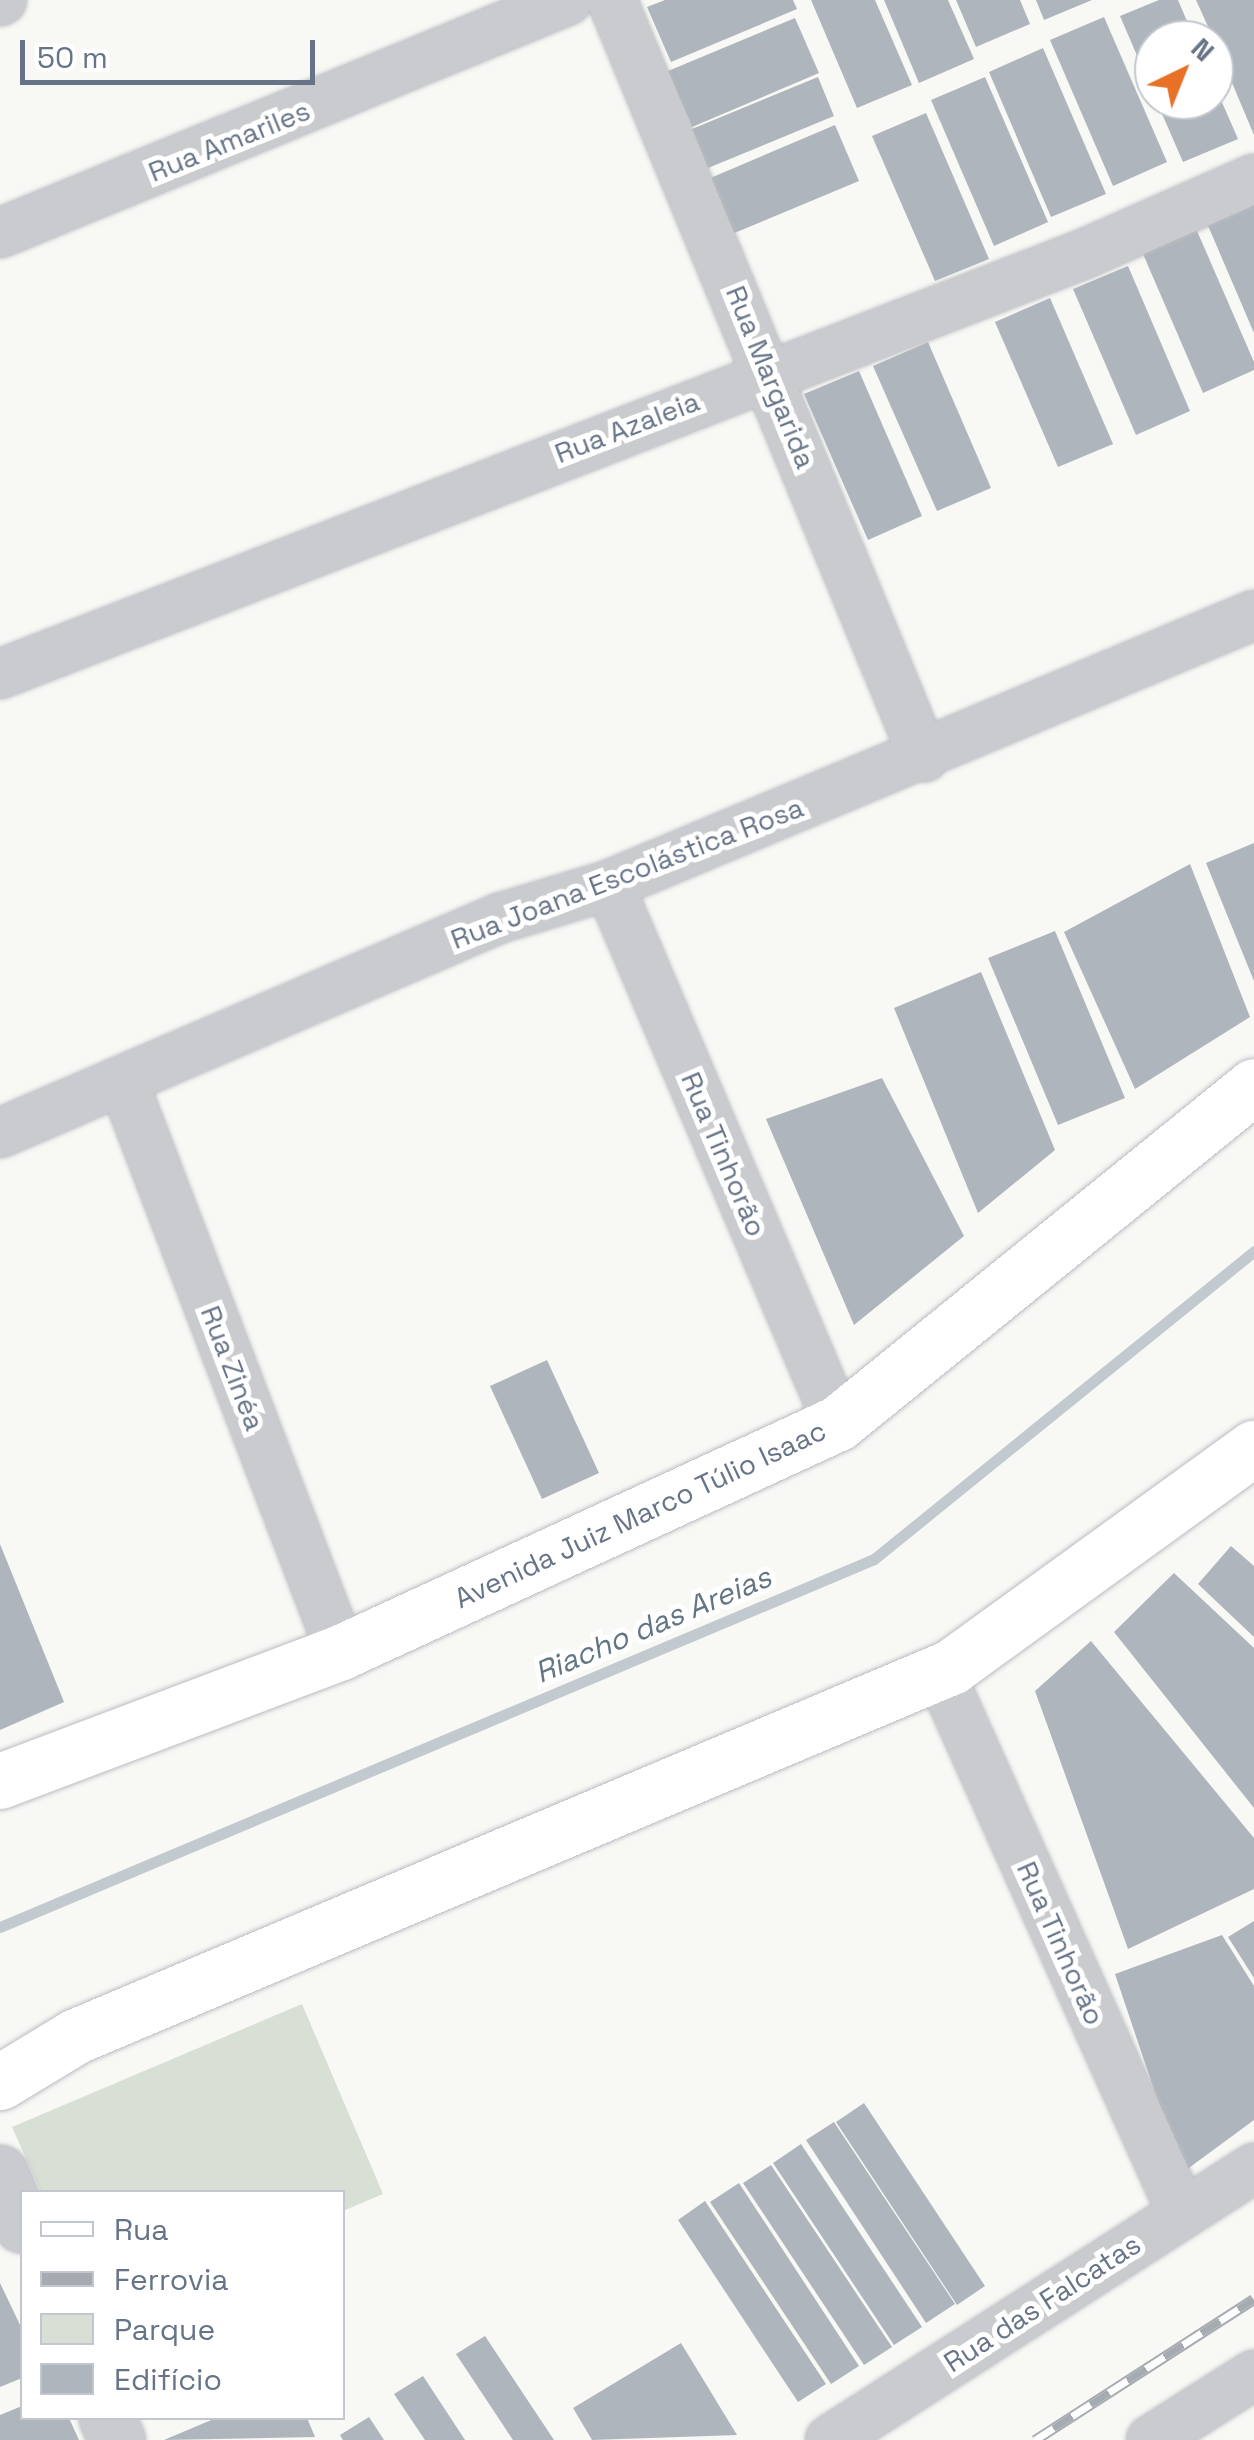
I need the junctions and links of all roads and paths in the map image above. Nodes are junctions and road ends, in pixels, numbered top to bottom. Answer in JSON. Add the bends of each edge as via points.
{"nodes":[{"id":1,"x":568,"y":0,"type":"edge"},
{"id":2,"x":612,"y":0,"type":"edge"},
{"id":3,"x":1254,"y":179,"type":"edge"},
{"id":4,"x":0,"y":233,"type":"edge"},
{"id":5,"x":770,"y":371,"type":"junction"},
{"id":6,"x":1254,"y":615,"type":"edge"},
{"id":7,"x":0,"y":674,"type":"edge"},
{"id":8,"x":924,"y":757,"type":"junction"},
{"id":9,"x":609,"y":885,"type":"junction"},
{"id":10,"x":124,"y":1084,"type":"junction"},
{"id":11,"x":1254,"y":1086,"type":"edge"},
{"id":12,"x":0,"y":1134,"type":"edge"},
{"id":13,"x":838,"y":1423,"type":"junction"},
{"id":14,"x":1254,"y":1448,"type":"edge"},
{"id":15,"x":341,"y":1652,"type":"junction"},
{"id":16,"x":940,"y":1672,"type":"junction"},
{"id":17,"x":0,"y":1780,"type":"edge"},
{"id":18,"x":0,"y":2082,"type":"edge"},
{"id":19,"x":1254,"y":2168,"type":"edge"},
{"id":20,"x":0,"y":2173,"type":"edge"},
{"id":21,"x":1182,"y":2213,"type":"junction"},
{"id":22,"x":20,"y":2220,"type":"edge"},
{"id":23,"x":1254,"y":2375,"type":"edge"},
{"id":24,"x":830,"y":2440,"type":"edge"},
{"id":25,"x":1151,"y":2440,"type":"edge"}],
"edges":[{"from":1,"to":4,"type":"street","name":"Rua Amariles"},
{"from":2,"to":5,"type":"street","name":"Rua Margarida"},
{"from":3,"to":5,"type":"street","name":"Rua Azaleia","via":[[1084,254]]},
{"from":5,"to":7,"type":"street","name":"Rua Azaleia"},
{"from":5,"to":8,"type":"street","name":"Rua Margarida"},
{"from":6,"to":8,"type":"street","name":"Rua Joana Escolástica Rosa"},
{"from":8,"to":9,"type":"street","name":"Rua Joana Escolástica Rosa"},
{"from":9,"to":10,"type":"street","name":"Rua Joana Escolástica Rosa","via":[[500,918]]},
{"from":9,"to":13,"type":"street","name":"Rua Tinhorão"},
{"from":10,"to":12,"type":"street","name":"Rua Joana Escolástica Rosa"},
{"from":10,"to":15,"type":"street","name":"Rua Zinéa"},
{"from":11,"to":13,"type":"main road","name":"Avenida Juiz Marco Túlio Isaac"},
{"from":13,"to":15,"type":"main road","name":"Avenida Juiz Marco Túlio Isaac"},
{"from":14,"to":16,"type":"main road"},
{"from":15,"to":17,"type":"main road","name":"Avenida Juiz Marco Túlio Isaac"},
{"from":16,"to":18,"type":"main road","via":[[76,2036]]},
{"from":16,"to":21,"type":"street","name":"Rua Tinhorão"},
{"from":19,"to":21,"type":"street","name":"Rua das Falcatas"},
{"from":20,"to":22,"type":"street"},
{"from":21,"to":24,"type":"street","name":"Rua das Falcatas"},
{"from":23,"to":25,"type":"street"}]}
